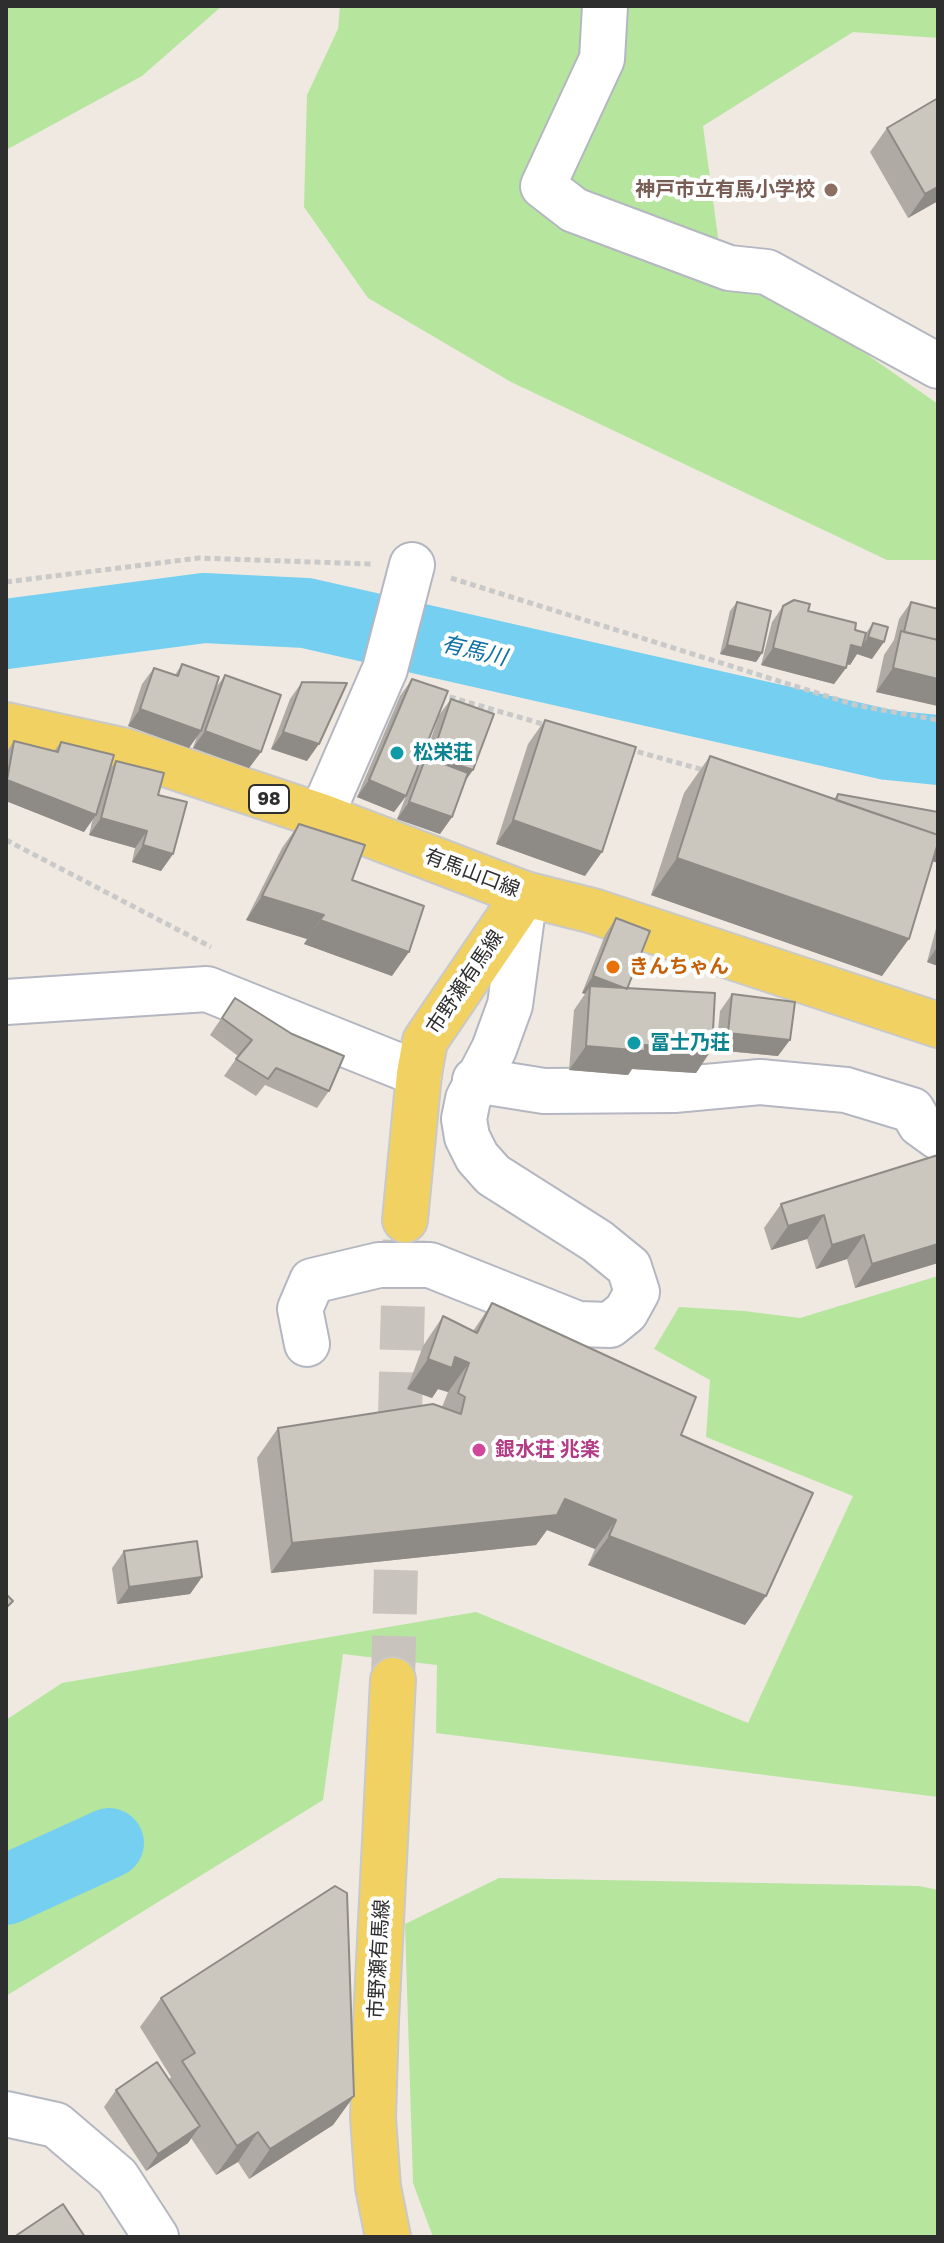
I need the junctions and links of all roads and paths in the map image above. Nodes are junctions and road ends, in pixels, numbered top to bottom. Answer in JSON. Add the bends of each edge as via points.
{"nodes":[{"id":1,"x":605,"y":6,"type":"edge"},
{"id":2,"x":938,"y":366,"type":"edge"},
{"id":3,"x":410,"y":571,"type":"junction"},
{"id":4,"x":6,"y":582,"type":"edge"},
{"id":5,"x":383,"y":673,"type":"junction"},
{"id":6,"x":938,"y":720,"type":"edge"},
{"id":7,"x":6,"y":725,"type":"edge"},
{"id":8,"x":548,"y":725,"type":"edge"},
{"id":9,"x":624,"y":747,"type":"edge"},
{"id":10,"x":715,"y":774,"type":"edge"},
{"id":11,"x":321,"y":816,"type":"junction"},
{"id":12,"x":525,"y":894,"type":"junction"},
{"id":13,"x":6,"y":1002,"type":"edge"},
{"id":14,"x":938,"y":1025,"type":"edge"},
{"id":15,"x":419,"y":1074,"type":"junction"},
{"id":16,"x":475,"y":1080,"type":"junction"},
{"id":17,"x":929,"y":1116,"type":"edge"},
{"id":18,"x":405,"y":1220,"type":"tunnel mouth"},
{"id":19,"x":307,"y":1344,"type":"dead end"},
{"id":20,"x":393,"y":1680,"type":"tunnel mouth"},
{"id":21,"x":6,"y":2114,"type":"edge"},
{"id":22,"x":156,"y":2237,"type":"edge"},
{"id":23,"x":388,"y":2237,"type":"edge"}],
"edges":[{"from":1,"to":2,"type":"street","via":[[602,59],[543,186],[574,210],[729,268],[767,272]]},
{"from":3,"to":4,"type":"path","via":[[199,558]]},
{"from":3,"to":5,"type":"street"},
{"from":3,"to":6,"type":"path","via":[[855,705]]},
{"from":5,"to":8,"type":"path"},
{"from":5,"to":11,"type":"street"},
{"from":7,"to":11,"type":"main road","name":"有馬山口線","number":"98","via":[[126,751]]},
{"from":9,"to":10,"type":"path"},
{"from":11,"to":12,"type":"main road","name":"有馬山口線","number":"98"},
{"from":12,"to":14,"type":"main road","name":"有馬山口線","number":"98","via":[[593,911]]},
{"from":12,"to":15,"type":"main road","name":"市野瀬有馬線","via":[[425,1041]]},
{"from":12,"to":16,"type":"street","via":[[510,1005],[494,1049]]},
{"from":13,"to":15,"type":"street","via":[[207,989]]},
{"from":15,"to":18,"type":"main road","name":"市野瀬有馬線"},
{"from":16,"to":17,"type":"street","via":[[544,1091],[674,1090],[760,1082],[846,1090]]},
{"from":16,"to":19,"type":"street","via":[[464,1119],[477,1157],[493,1175],[629,1267],[637,1292],[626,1312],[610,1325],[578,1324],[430,1265],[379,1265],[312,1281],[300,1309]]},
{"from":20,"to":23,"type":"main road","name":"市野瀬有馬線","via":[[373,2118]]},
{"from":21,"to":22,"type":"street","via":[[56,2125],[117,2177]]}]}
